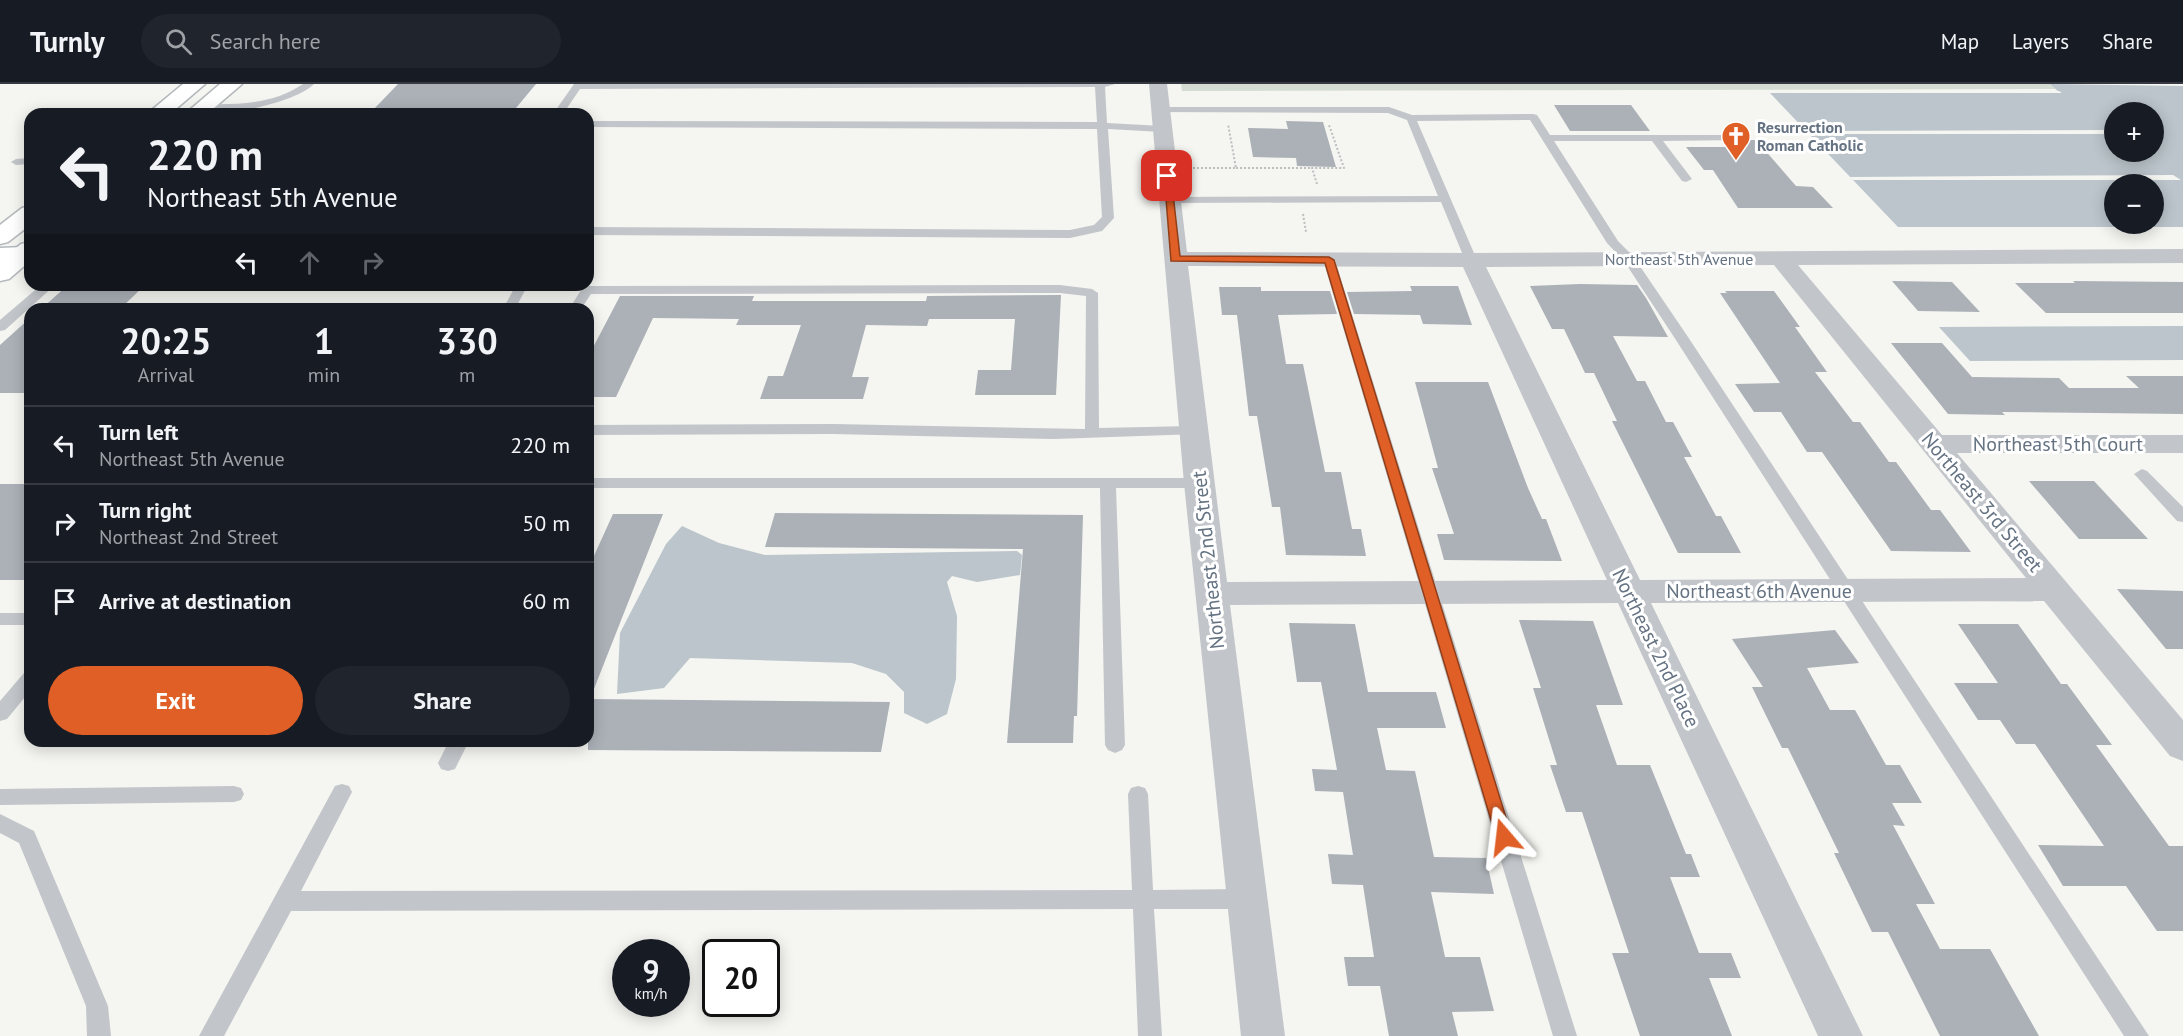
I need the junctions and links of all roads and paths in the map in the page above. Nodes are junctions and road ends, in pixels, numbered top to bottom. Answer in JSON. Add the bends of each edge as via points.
{"nodes":[{"id":1,"x":197,"y":84,"type":"edge"},
{"id":2,"x":232,"y":84,"type":"edge"},
{"id":3,"x":309,"y":84,"type":"edge"},
{"id":4,"x":1100,"y":84,"type":"edge"},
{"id":5,"x":1110,"y":84,"type":"edge"},
{"id":6,"x":579,"y":85,"type":"edge"},
{"id":7,"x":251,"y":106,"type":"junction"},
{"id":8,"x":165,"y":108,"type":"edge"},
{"id":9,"x":198,"y":108,"type":"edge"},
{"id":10,"x":202,"y":108,"type":"edge"},
{"id":11,"x":225,"y":108,"type":"edge"},
{"id":12,"x":256,"y":108,"type":"edge"},
{"id":13,"x":562,"y":108,"type":"edge"},
{"id":14,"x":1160,"y":108,"type":"edge"},
{"id":15,"x":1411,"y":118,"type":"junction"},
{"id":16,"x":1328,"y":120,"type":"dead end"},
{"id":17,"x":1227,"y":121,"type":"dead end"},
{"id":18,"x":594,"y":124,"type":"edge"},
{"id":19,"x":1104,"y":127,"type":"junction"},
{"id":20,"x":1655,"y":137,"type":"junction"},
{"id":21,"x":1738,"y":137,"type":"dead end"},
{"id":22,"x":1546,"y":138,"type":"junction"},
{"id":23,"x":1232,"y":144,"type":"junction"},
{"id":24,"x":1237,"y":144,"type":"dead end"},
{"id":25,"x":24,"y":161,"type":"edge"},
{"id":26,"x":16,"y":162,"type":"dead end"},
{"id":27,"x":1184,"y":168,"type":"dead end"},
{"id":28,"x":1236,"y":168,"type":"junction"},
{"id":29,"x":1312,"y":168,"type":"junction"},
{"id":30,"x":1686,"y":180,"type":"dead end"},
{"id":31,"x":1318,"y":186,"type":"dead end"},
{"id":32,"x":1169,"y":200,"type":"junction"},
{"id":33,"x":1445,"y":200,"type":"junction"},
{"id":34,"x":24,"y":218,"type":"edge"},
{"id":35,"x":594,"y":231,"type":"edge"},
{"id":36,"x":0,"y":237,"type":"edge"},
{"id":37,"x":18,"y":253,"type":"edge"},
{"id":38,"x":2183,"y":256,"type":"edge"},
{"id":39,"x":1780,"y":258,"type":"junction"},
{"id":40,"x":1175,"y":259,"type":"junction"},
{"id":41,"x":1629,"y":259,"type":"junction"},
{"id":42,"x":1329,"y":260,"type":"junction"},
{"id":43,"x":1471,"y":260,"type":"junction"},
{"id":44,"x":0,"y":274,"type":"edge"},
{"id":45,"x":594,"y":290,"type":"edge"},
{"id":46,"x":42,"y":291,"type":"edge"},
{"id":47,"x":28,"y":303,"type":"edge"},
{"id":48,"x":24,"y":306,"type":"edge"},
{"id":49,"x":0,"y":327,"type":"edge"},
{"id":50,"x":594,"y":430,"type":"edge"},
{"id":51,"x":1193,"y":431,"type":"junction"},
{"id":52,"x":1092,"y":433,"type":"junction"},
{"id":53,"x":1934,"y":444,"type":"junction"},
{"id":54,"x":2183,"y":444,"type":"edge"},
{"id":55,"x":2142,"y":474,"type":"dead end"},
{"id":56,"x":594,"y":483,"type":"edge"},
{"id":57,"x":1199,"y":483,"type":"junction"},
{"id":58,"x":1108,"y":484,"type":"junction"},
{"id":59,"x":2183,"y":517,"type":"edge"},
{"id":60,"x":2054,"y":589,"type":"junction"},
{"id":61,"x":1846,"y":590,"type":"junction"},
{"id":62,"x":1629,"y":592,"type":"junction"},
{"id":63,"x":1430,"y":593,"type":"junction"},
{"id":64,"x":1212,"y":594,"type":"junction"},
{"id":65,"x":0,"y":619,"type":"edge"},
{"id":66,"x":24,"y":619,"type":"edge"},
{"id":67,"x":24,"y":685,"type":"edge"},
{"id":68,"x":2169,"y":711,"type":"edge"},
{"id":69,"x":0,"y":714,"type":"edge"},
{"id":70,"x":1115,"y":745,"type":"dead end"},
{"id":71,"x":2183,"y":746,"type":"edge"},
{"id":72,"x":456,"y":747,"type":"edge"},
{"id":73,"x":448,"y":763,"type":"dead end"},
{"id":74,"x":342,"y":792,"type":"dead end"},
{"id":75,"x":234,"y":794,"type":"dead end"},
{"id":76,"x":1138,"y":794,"type":"dead end"},
{"id":77,"x":0,"y":797,"type":"edge"},
{"id":78,"x":0,"y":823,"type":"edge"},
{"id":79,"x":1245,"y":899,"type":"junction"},
{"id":80,"x":1144,"y":900,"type":"junction"},
{"id":81,"x":285,"y":901,"type":"junction"},
{"id":82,"x":99,"y":1036,"type":"edge"},
{"id":83,"x":211,"y":1036,"type":"edge"},
{"id":84,"x":1150,"y":1036,"type":"edge"},
{"id":85,"x":1263,"y":1036,"type":"edge"},
{"id":86,"x":1565,"y":1036,"type":"edge"},
{"id":87,"x":1841,"y":1036,"type":"edge"},
{"id":88,"x":2137,"y":1036,"type":"edge"}],
"edges":[{"from":1,"to":8,"type":"main road"},
{"from":1,"to":9,"type":"main road"},
{"from":2,"to":10,"type":"main road"},
{"from":3,"to":7,"type":"lane","via":[[281,98]]},
{"from":4,"to":5,"type":"lane"},
{"from":4,"to":6,"type":"lane"},
{"from":4,"to":19,"type":"lane"},
{"from":6,"to":13,"type":"lane"},
{"from":7,"to":11,"type":"lane"},
{"from":7,"to":12,"type":"lane"},
{"from":14,"to":15,"type":"lane","via":[[1389,110]]},
{"from":14,"to":19,"type":"lane"},
{"from":14,"to":32,"type":"street","name":"Northeast 2nd Street"},
{"from":15,"to":22,"type":"lane","via":[[1533,117]]},
{"from":15,"to":33,"type":"lane"},
{"from":16,"to":29,"type":"path","via":[[1344,168]]},
{"from":17,"to":23,"type":"path"},
{"from":18,"to":19,"type":"lane"},
{"from":19,"to":35,"type":"lane","via":[[1108,218],[1098,228],[1070,234]]},
{"from":20,"to":21,"type":"lane"},
{"from":20,"to":22,"type":"lane"},
{"from":20,"to":30,"type":"lane"},
{"from":22,"to":41,"type":"lane","via":[[1613,243]]},
{"from":23,"to":24,"type":"path"},
{"from":23,"to":28,"type":"path"},
{"from":25,"to":26,"type":"lane"},
{"from":27,"to":28,"type":"path"},
{"from":28,"to":29,"type":"path"},
{"from":29,"to":31,"type":"path"},
{"from":32,"to":33,"type":"lane"},
{"from":32,"to":40,"type":"street","name":"Northeast 2nd Street"},
{"from":33,"to":43,"type":"lane"},
{"from":34,"to":36,"type":"main road"},
{"from":37,"to":44,"type":"main road"},
{"from":38,"to":39,"type":"street","name":"Northeast 5th Avenue"},
{"from":39,"to":41,"type":"street","name":"Northeast 5th Avenue"},
{"from":39,"to":53,"type":"street","name":"Northeast 3rd Street"},
{"from":40,"to":42,"type":"street","name":"Northeast 5th Avenue"},
{"from":40,"to":51,"type":"street","name":"Northeast 2nd Street"},
{"from":41,"to":43,"type":"street","name":"Northeast 5th Avenue"},
{"from":41,"to":61,"type":"lane"},
{"from":42,"to":43,"type":"street","name":"Northeast 5th Avenue"},
{"from":42,"to":63,"type":"lane"},
{"from":43,"to":62,"type":"street","name":"Northeast 2nd Place"},
{"from":45,"to":52,"type":"lane","via":[[1092,292]]},
{"from":46,"to":47,"type":"lane"},
{"from":48,"to":49,"type":"lane"},
{"from":50,"to":52,"type":"lane"},
{"from":51,"to":52,"type":"lane"},
{"from":51,"to":57,"type":"street","name":"Northeast 2nd Street"},
{"from":53,"to":54,"type":"street","name":"Northeast 5th Court"},
{"from":53,"to":60,"type":"street","name":"Northeast 3rd Street"},
{"from":55,"to":59,"type":"lane"},
{"from":56,"to":58,"type":"lane"},
{"from":57,"to":58,"type":"lane"},
{"from":57,"to":64,"type":"street","name":"Northeast 2nd Street"},
{"from":58,"to":70,"type":"lane"},
{"from":60,"to":61,"type":"street","name":"Northeast 6th Avenue"},
{"from":60,"to":68,"type":"street","name":"Northeast 3rd Street"},
{"from":61,"to":62,"type":"street","name":"Northeast 6th Avenue"},
{"from":61,"to":88,"type":"lane"},
{"from":62,"to":63,"type":"street","name":"Northeast 6th Avenue"},
{"from":62,"to":87,"type":"street","name":"Northeast 2nd Place"},
{"from":63,"to":64,"type":"street","name":"Northeast 6th Avenue"},
{"from":63,"to":86,"type":"lane"},
{"from":64,"to":79,"type":"street","name":"Northeast 2nd Street"},
{"from":65,"to":66,"type":"lane"},
{"from":67,"to":69,"type":"lane"},
{"from":68,"to":71,"type":"street","name":"Northeast 3rd Street"},
{"from":72,"to":73,"type":"lane"},
{"from":74,"to":81,"type":"lane"},
{"from":75,"to":77,"type":"lane"},
{"from":76,"to":80,"type":"lane"},
{"from":78,"to":82,"type":"lane","via":[[27,837],[96,1006]]},
{"from":79,"to":80,"type":"lane"},
{"from":79,"to":85,"type":"street","name":"Northeast 2nd Street"},
{"from":80,"to":81,"type":"lane"},
{"from":80,"to":84,"type":"lane"},
{"from":81,"to":83,"type":"lane"}]}
